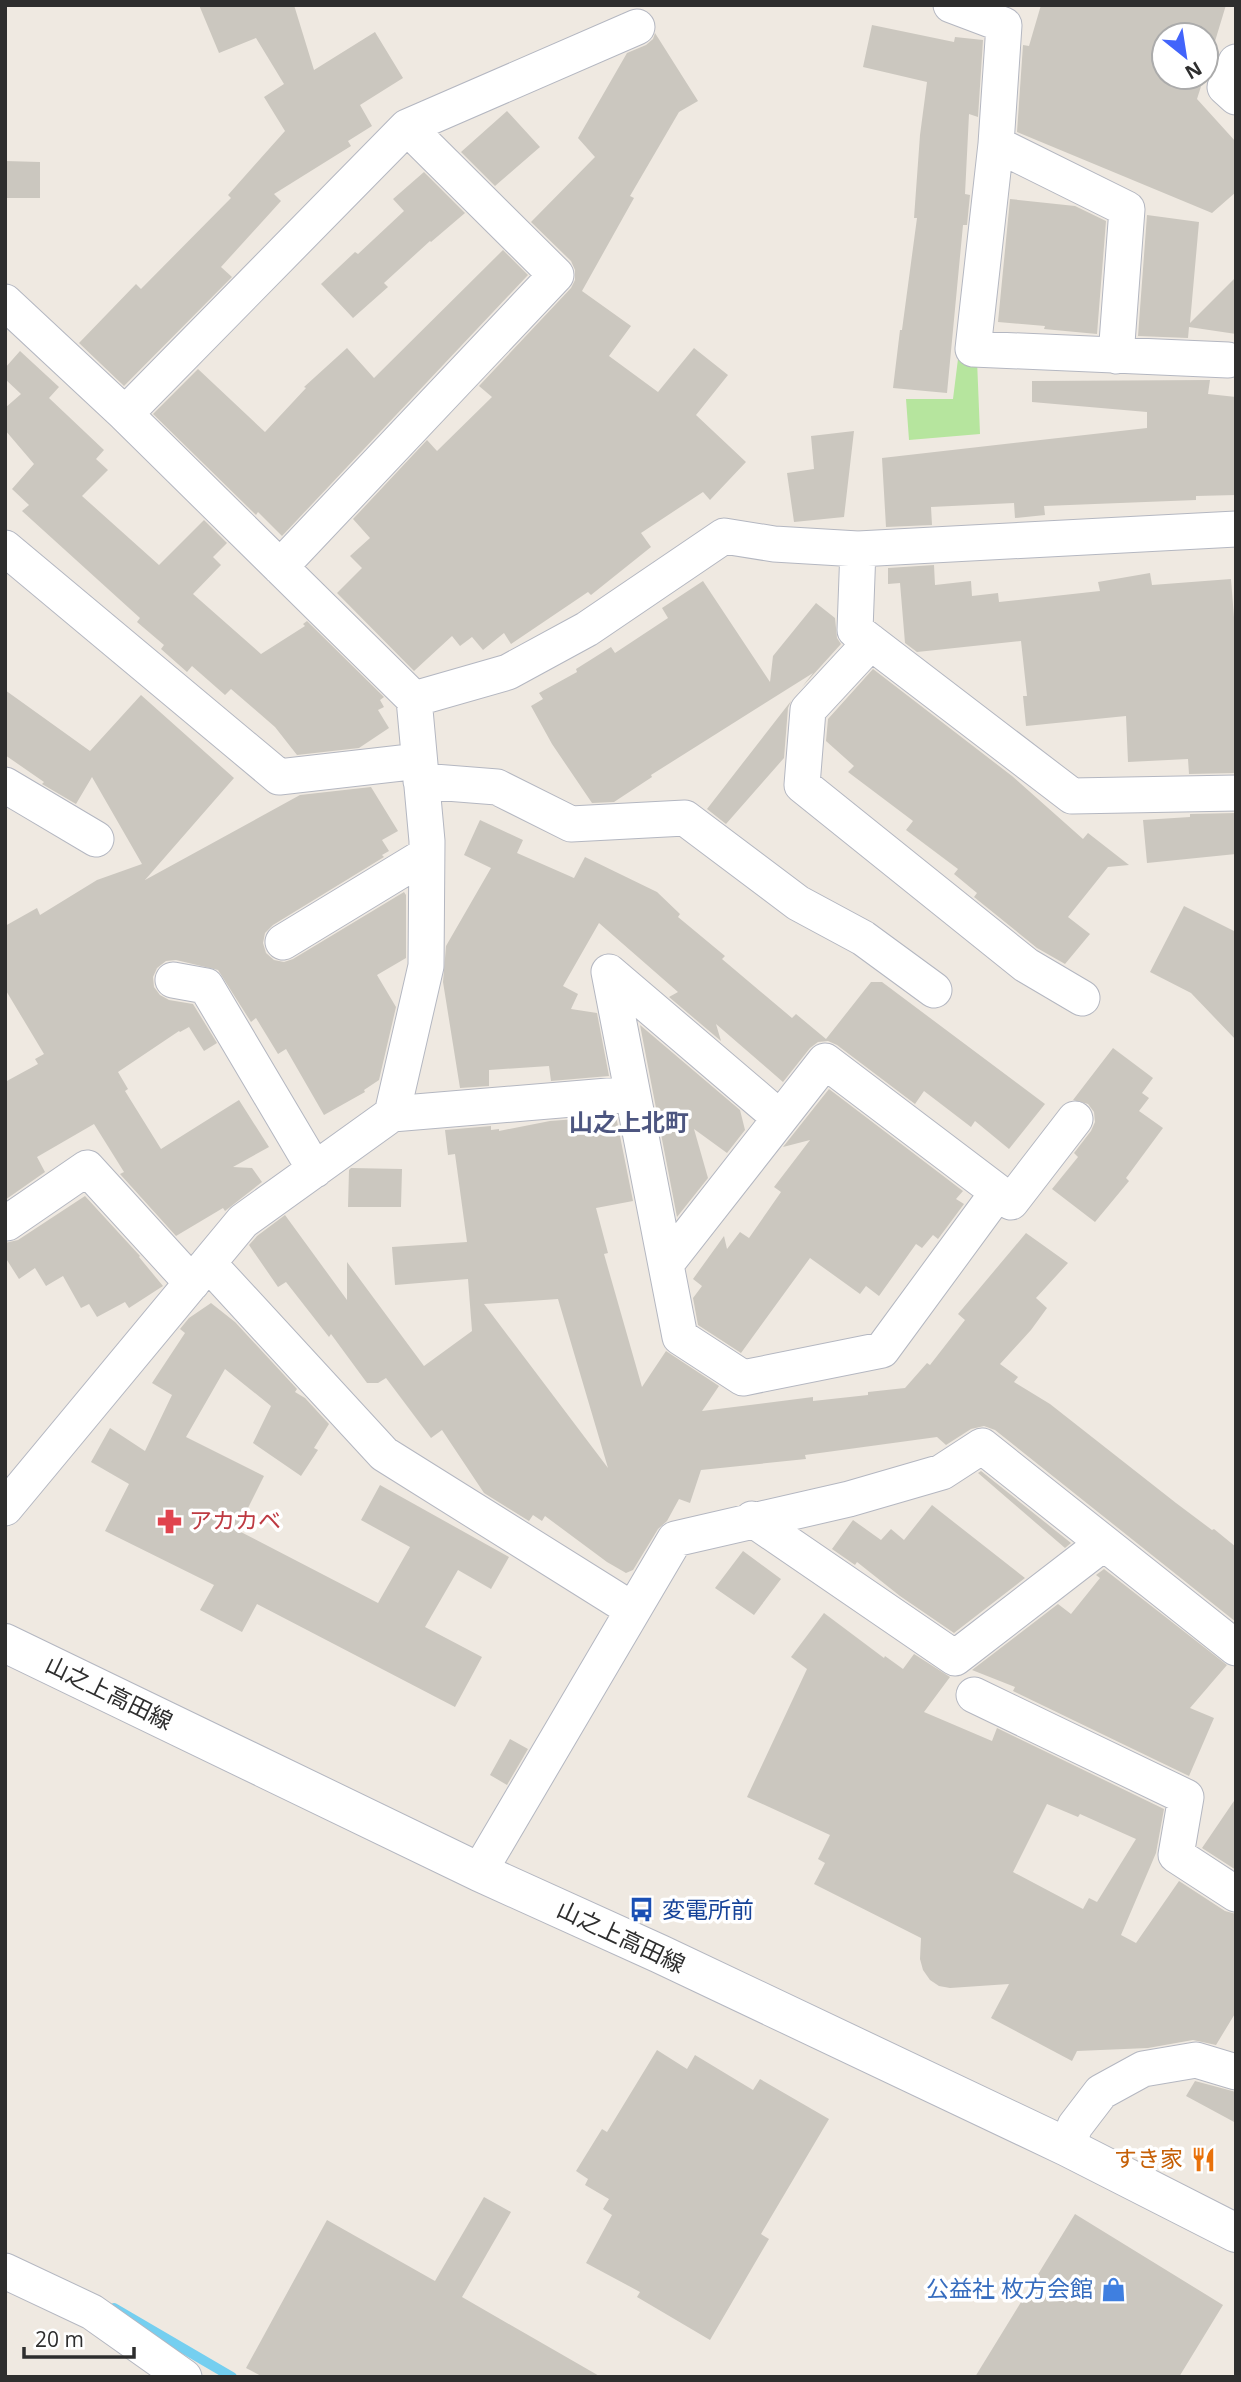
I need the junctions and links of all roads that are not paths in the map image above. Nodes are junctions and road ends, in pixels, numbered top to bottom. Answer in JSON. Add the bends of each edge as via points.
{"nodes":[{"id":1,"x":951,"y":5,"type":"edge"},
{"id":2,"x":637,"y":27,"type":"dead end"},
{"id":3,"x":1236,"y":62,"type":"edge"},
{"id":4,"x":1236,"y":97,"type":"edge"},
{"id":5,"x":407,"y":127,"type":"junction"},
{"id":6,"x":996,"y":144,"type":"junction"},
{"id":7,"x":5,"y":302,"type":"edge"},
{"id":8,"x":1116,"y":356,"type":"junction"},
{"id":9,"x":1228,"y":360,"type":"dead end"},
{"id":10,"x":125,"y":414,"type":"junction"},
{"id":11,"x":1236,"y":529,"type":"edge"},
{"id":12,"x":5,"y":548,"type":"edge"},
{"id":13,"x":858,"y":549,"type":"junction"},
{"id":14,"x":281,"y":567,"type":"junction"},
{"id":15,"x":871,"y":642,"type":"junction"},
{"id":16,"x":414,"y":699,"type":"junction"},
{"id":17,"x":420,"y":771,"type":"junction"},
{"id":18,"x":5,"y":785,"type":"edge"},
{"id":19,"x":1236,"y":793,"type":"edge"},
{"id":20,"x":96,"y":839,"type":"dead end"},
{"id":21,"x":426,"y":855,"type":"junction"},
{"id":22,"x":283,"y":942,"type":"dead end"},
{"id":23,"x":173,"y":980,"type":"dead end"},
{"id":24,"x":934,"y":990,"type":"dead end"},
{"id":25,"x":1082,"y":998,"type":"dead end"},
{"id":26,"x":632,"y":1094,"type":"junction"},
{"id":27,"x":392,"y":1114,"type":"junction"},
{"id":28,"x":780,"y":1118,"type":"junction"},
{"id":29,"x":1075,"y":1119,"type":"dead end"},
{"id":30,"x":315,"y":1170,"type":"junction"},
{"id":31,"x":999,"y":1192,"type":"junction"},
{"id":32,"x":7,"y":1223,"type":"dead end"},
{"id":33,"x":666,"y":1264,"type":"junction"},
{"id":34,"x":200,"y":1273,"type":"junction"},
{"id":35,"x":5,"y":1508,"type":"edge"},
{"id":36,"x":752,"y":1519,"type":"junction"},
{"id":37,"x":1104,"y":1543,"type":"junction"},
{"id":38,"x":634,"y":1610,"type":"junction"},
{"id":39,"x":5,"y":1643,"type":"edge"},
{"id":40,"x":1236,"y":1648,"type":"edge"},
{"id":41,"x":974,"y":1695,"type":"dead end"},
{"id":42,"x":479,"y":1872,"type":"junction"},
{"id":43,"x":1236,"y":1894,"type":"edge"},
{"id":44,"x":1236,"y":2072,"type":"edge"},
{"id":45,"x":1067,"y":2147,"type":"junction"},
{"id":46,"x":1236,"y":2233,"type":"edge"},
{"id":47,"x":5,"y":2272,"type":"edge"},
{"id":48,"x":184,"y":2377,"type":"edge"}],
"edges":[{"from":1,"to":6,"type":"street","via":[[1004,25]]},
{"from":2,"to":5,"type":"street"},
{"from":3,"to":4,"type":"street","via":[[1225,87]]},
{"from":5,"to":10,"type":"street"},
{"from":5,"to":14,"type":"street","via":[[556,275]]},
{"from":6,"to":8,"type":"street","via":[[1127,209]]},
{"from":6,"to":8,"type":"street","via":[[973,348]]},
{"from":7,"to":10,"type":"street"},
{"from":8,"to":9,"type":"street"},
{"from":10,"to":14,"type":"street"},
{"from":11,"to":13,"type":"street"},
{"from":12,"to":17,"type":"street","via":[[279,777]]},
{"from":13,"to":15,"type":"street","via":[[855,630]]},
{"from":13,"to":16,"type":"street","via":[[724,536],[587,629],[508,672]]},
{"from":14,"to":16,"type":"street"},
{"from":15,"to":19,"type":"street","via":[[1072,796]]},
{"from":15,"to":25,"type":"street","via":[[808,710],[802,785],[1026,965]]},
{"from":16,"to":17,"type":"street"},
{"from":17,"to":21,"type":"street"},
{"from":17,"to":24,"type":"street","via":[[497,787],[571,824],[685,818],[798,903],[863,938]]},
{"from":18,"to":20,"type":"street"},
{"from":21,"to":22,"type":"street"},
{"from":21,"to":27,"type":"street","via":[[426,965]]},
{"from":23,"to":30,"type":"street","via":[[206,986]]},
{"from":26,"to":27,"type":"street"},
{"from":26,"to":28,"type":"street","via":[[609,972]]},
{"from":26,"to":33,"type":"street"},
{"from":27,"to":30,"type":"street"},
{"from":28,"to":31,"type":"street","via":[[825,1061]]},
{"from":28,"to":33,"type":"street"},
{"from":29,"to":31,"type":"street","via":[[1011,1202]]},
{"from":30,"to":34,"type":"street","via":[[243,1221]]},
{"from":31,"to":33,"type":"street","via":[[882,1350],[743,1378],[680,1337]]},
{"from":32,"to":34,"type":"street","via":[[87,1168]]},
{"from":34,"to":35,"type":"street"},
{"from":34,"to":38,"type":"street","via":[[384,1454]]},
{"from":36,"to":37,"type":"street","via":[[849,1499],[942,1472],[982,1446]]},
{"from":36,"to":37,"type":"street","via":[[955,1658]]},
{"from":36,"to":38,"type":"street","via":[[675,1539]]},
{"from":37,"to":40,"type":"street"},
{"from":38,"to":42,"type":"street"},
{"from":39,"to":42,"type":"street","name":"山之上高田線"},
{"from":41,"to":43,"type":"street","via":[[1186,1797],[1176,1855]]},
{"from":42,"to":45,"type":"street","name":"山之上高田線"},
{"from":44,"to":45,"type":"street","via":[[1196,2060],[1143,2069],[1101,2092],[1075,2126]]},
{"from":45,"to":46,"type":"street","name":"山之上高田線"},
{"from":47,"to":48,"type":"street","via":[[92,2312]]}]}
